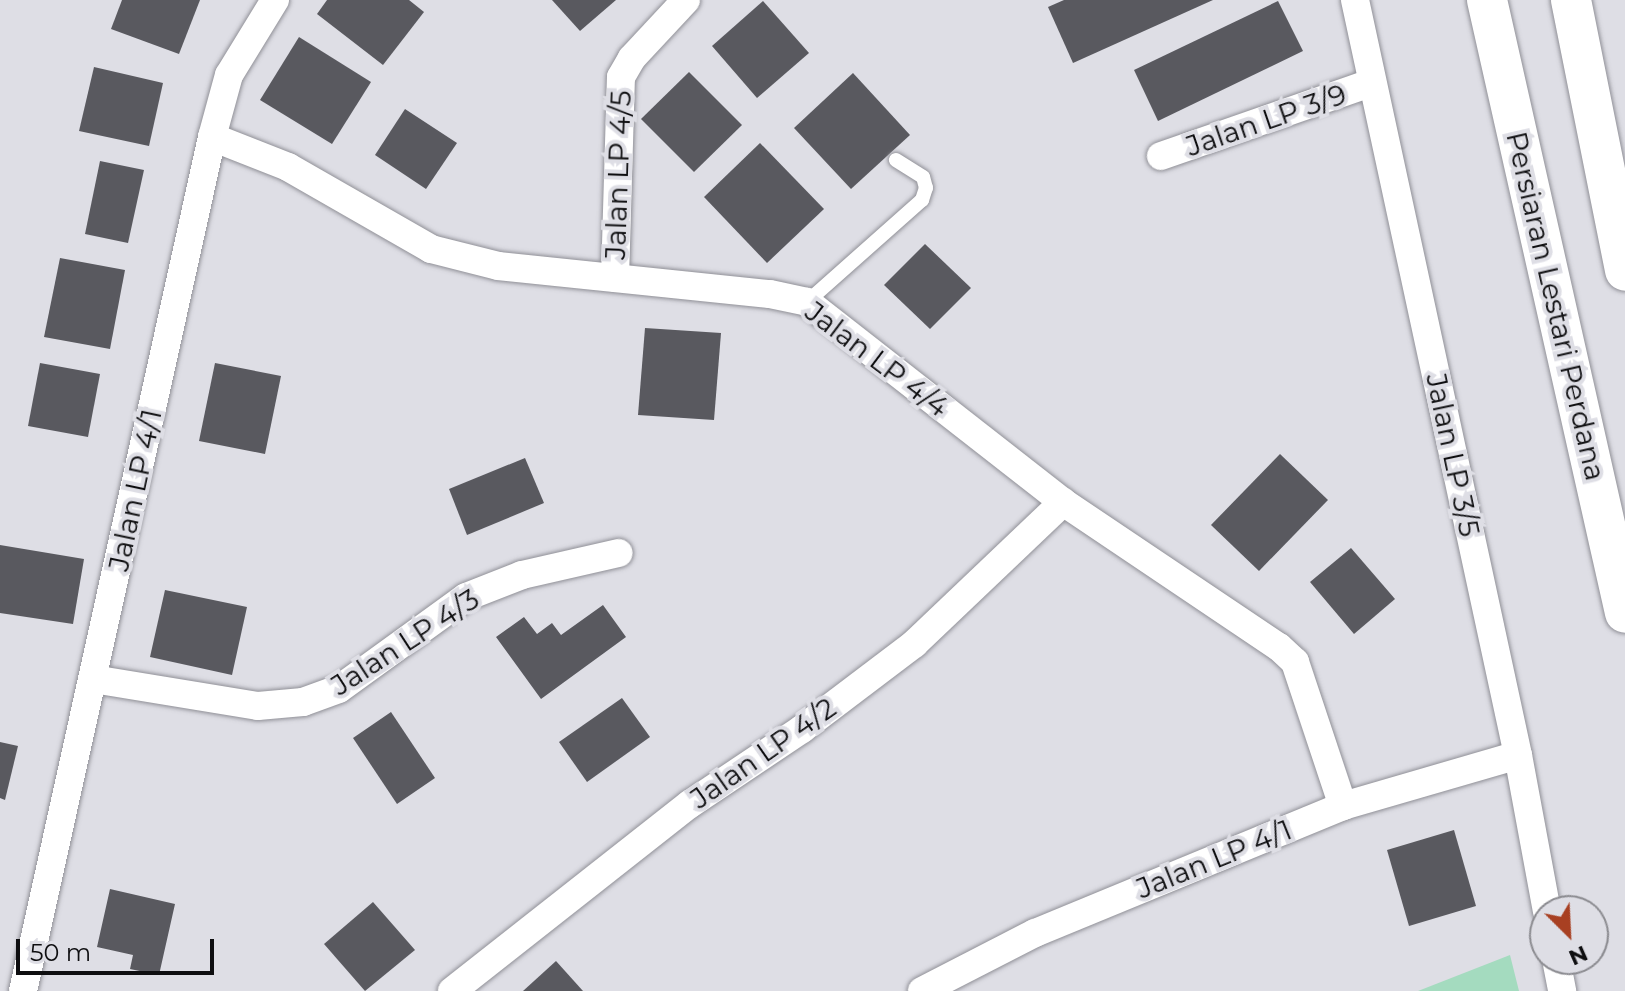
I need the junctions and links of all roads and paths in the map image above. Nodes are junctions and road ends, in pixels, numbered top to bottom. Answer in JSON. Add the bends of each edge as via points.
{"nodes":[{"id":1,"x":275,"y":0,"type":"edge"},
{"id":2,"x":686,"y":0,"type":"edge"},
{"id":3,"x":1355,"y":0,"type":"edge"},
{"id":4,"x":1487,"y":0,"type":"edge"},
{"id":5,"x":1571,"y":0,"type":"edge"},
{"id":6,"x":1371,"y":83,"type":"junction"},
{"id":7,"x":212,"y":137,"type":"junction"},
{"id":8,"x":1161,"y":156,"type":"dead end"},
{"id":9,"x":896,"y":160,"type":"dead end"},
{"id":10,"x":1620,"y":221,"type":"edge"},
{"id":11,"x":1625,"y":271,"type":"edge"},
{"id":12,"x":615,"y":278,"type":"junction"},
{"id":13,"x":807,"y":302,"type":"junction"},
{"id":14,"x":1063,"y":502,"type":"junction"},
{"id":15,"x":619,"y":553,"type":"dead end"},
{"id":16,"x":1625,"y":613,"type":"edge"},
{"id":17,"x":93,"y":679,"type":"junction"},
{"id":18,"x":1518,"y":755,"type":"junction"},
{"id":19,"x":1343,"y":806,"type":"junction"},
{"id":20,"x":1544,"y":895,"type":"edge"},
{"id":21,"x":23,"y":991,"type":"edge"},
{"id":22,"x":452,"y":991,"type":"edge"},
{"id":23,"x":922,"y":991,"type":"edge"}],
"edges":[{"from":1,"to":7,"type":"street","name":"Jalan LP 4/1","via":[[229,75]]},
{"from":2,"to":12,"type":"street","name":"Jalan LP 4/5","via":[[621,77]]},
{"from":3,"to":6,"type":"street","name":"Jalan LP 3/5"},
{"from":4,"to":16,"type":"main road","name":"Persiaran Lestari Perdana"},
{"from":5,"to":10,"type":"main road"},
{"from":6,"to":8,"type":"street","name":"Jalan LP 3/9"},
{"from":6,"to":18,"type":"street","name":"Jalan LP 3/5"},
{"from":7,"to":12,"type":"street","name":"Jalan LP 4/4","via":[[288,167],[431,249],[498,266]]},
{"from":7,"to":17,"type":"street","name":"Jalan LP 4/1"},
{"from":9,"to":13,"type":"lane","via":[[923,177],[922,200]]},
{"from":10,"to":11,"type":"main road"},
{"from":12,"to":13,"type":"street","name":"Jalan LP 4/4"},
{"from":13,"to":14,"type":"street","name":"Jalan LP 4/4"},
{"from":14,"to":19,"type":"street","name":"Jalan LP 4/4","via":[[1295,662]]},
{"from":14,"to":22,"type":"street","name":"Jalan LP 4/2","via":[[914,644],[802,729],[690,804]]},
{"from":15,"to":17,"type":"street","name":"Jalan LP 4/3","via":[[522,575],[466,597],[339,689],[303,702],[258,706]]},
{"from":17,"to":21,"type":"street","name":"Jalan LP 4/1"},
{"from":18,"to":19,"type":"street","name":"Jalan LP 4/1"},
{"from":18,"to":20,"type":"street","name":"Jalan LP 3/5"},
{"from":19,"to":23,"type":"street","name":"Jalan LP 4/1","via":[[1035,933]]}]}
